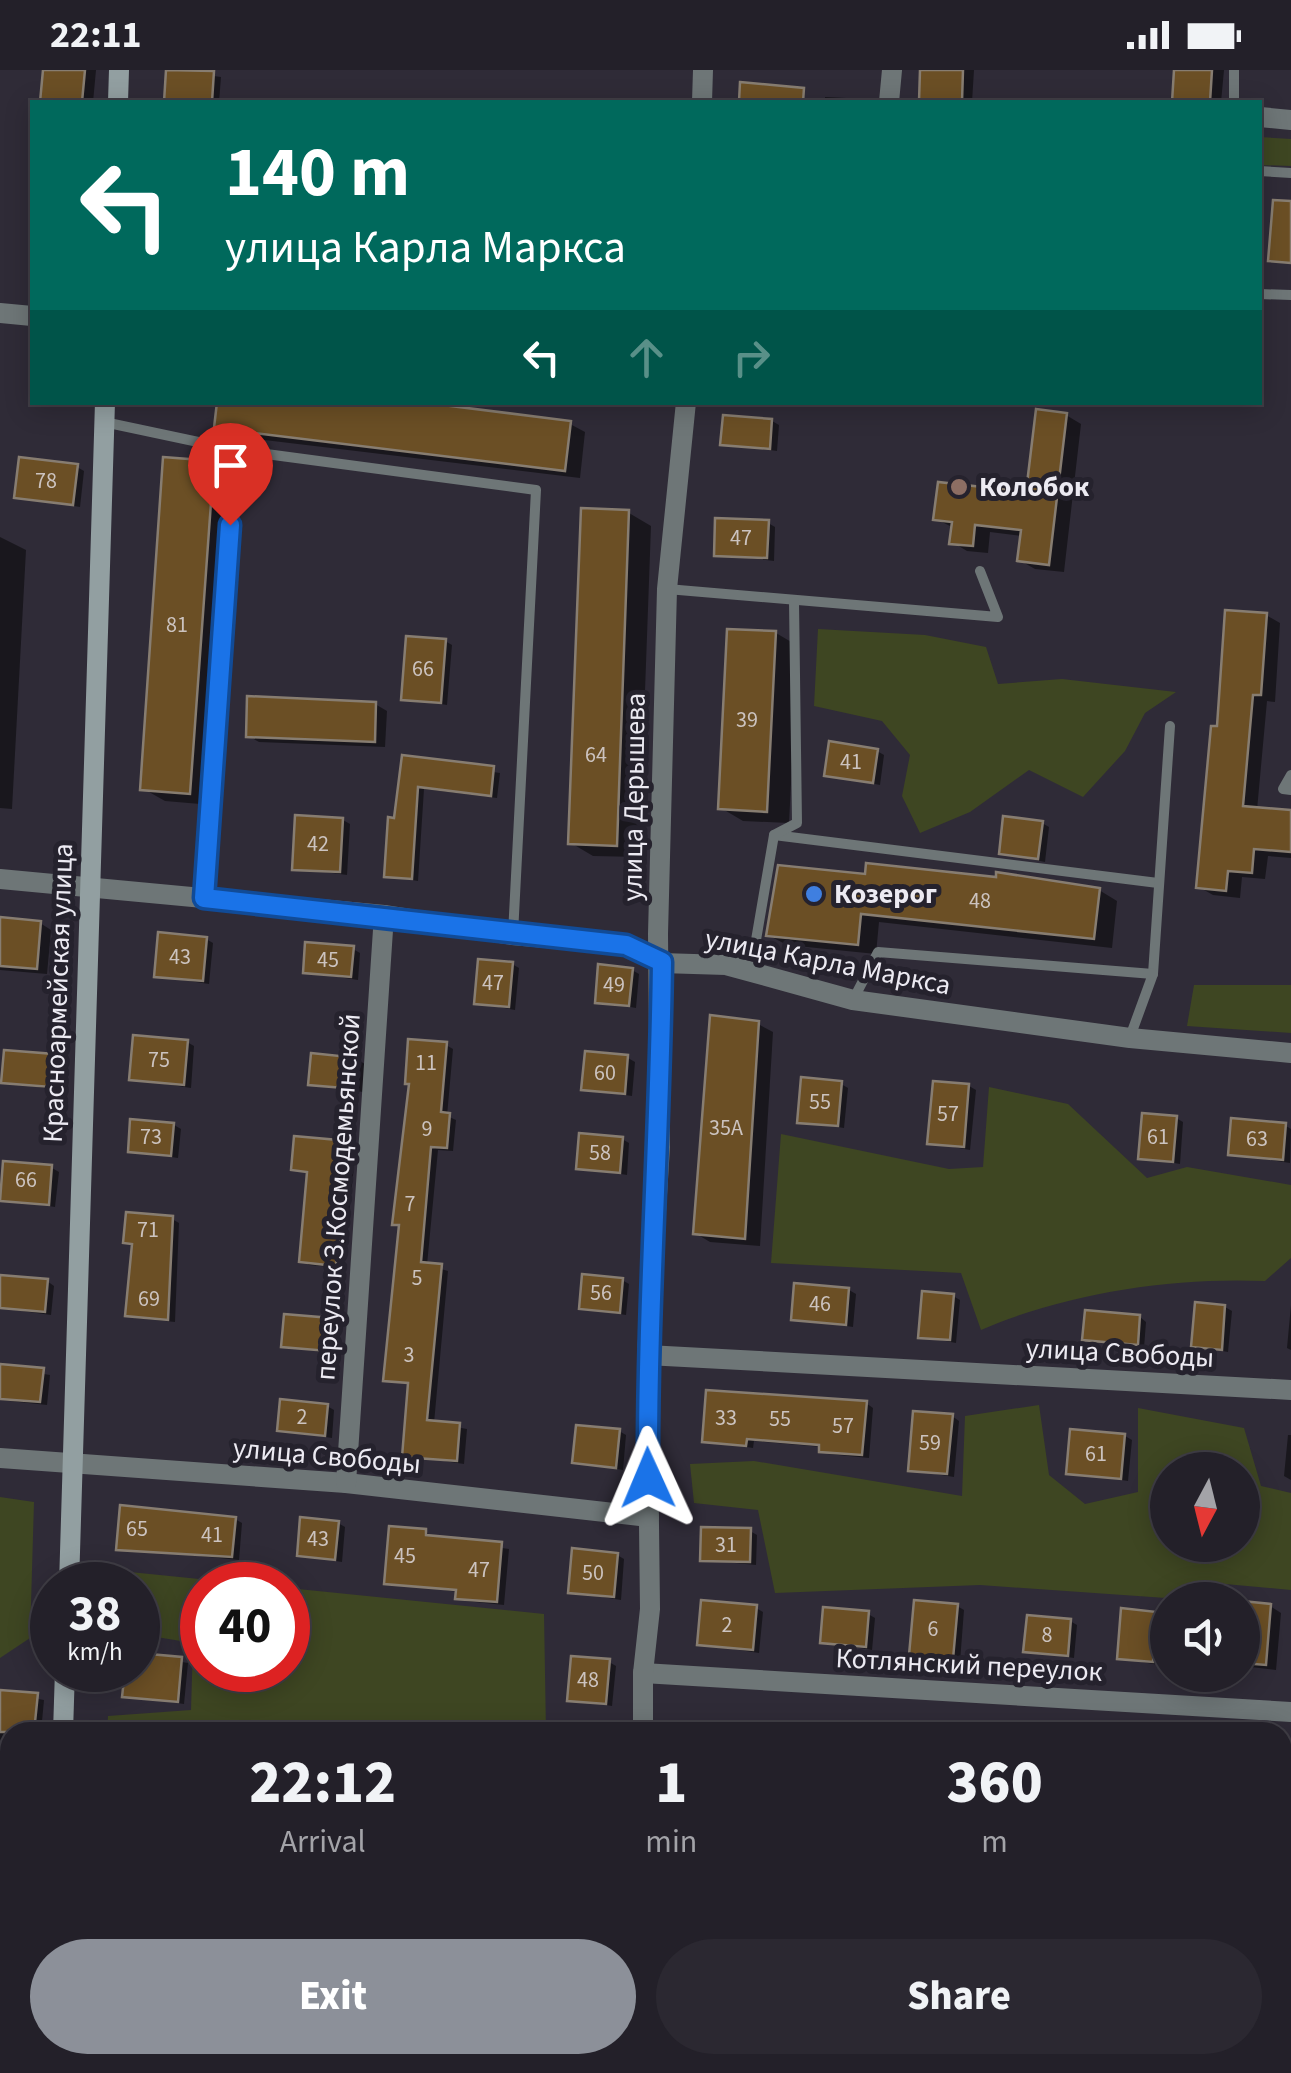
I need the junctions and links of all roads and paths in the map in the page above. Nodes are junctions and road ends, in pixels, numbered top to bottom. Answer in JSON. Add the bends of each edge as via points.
{"nodes":[{"id":1,"x":119,"y":70,"type":"edge"},
{"id":2,"x":703,"y":70,"type":"edge"},
{"id":3,"x":892,"y":70,"type":"edge"},
{"id":4,"x":1234,"y":70,"type":"edge"},
{"id":5,"x":118,"y":100,"type":"edge"},
{"id":6,"x":702,"y":100,"type":"edge"},
{"id":7,"x":889,"y":100,"type":"edge"},
{"id":8,"x":1234,"y":100,"type":"edge"},
{"id":9,"x":1262,"y":117,"type":"edge"},
{"id":10,"x":1291,"y":120,"type":"edge"},
{"id":11,"x":1262,"y":171,"type":"edge"},
{"id":12,"x":1291,"y":173,"type":"edge"},
{"id":13,"x":1262,"y":294,"type":"edge"},
{"id":14,"x":1291,"y":295,"type":"edge"},
{"id":15,"x":0,"y":313,"type":"edge"},
{"id":16,"x":30,"y":316,"type":"edge"},
{"id":17,"x":686,"y":405,"type":"edge"},
{"id":18,"x":104,"y":412,"type":"edge"},
{"id":19,"x":236,"y":450,"type":"junction"},
{"id":20,"x":980,"y":571,"type":"dead end"},
{"id":21,"x":667,"y":590,"type":"junction"},
{"id":22,"x":794,"y":601,"type":"junction"},
{"id":23,"x":1170,"y":726,"type":"dead end"},
{"id":24,"x":1291,"y":774,"type":"edge"},
{"id":25,"x":1291,"y":790,"type":"edge"},
{"id":26,"x":774,"y":836,"type":"junction"},
{"id":27,"x":0,"y":879,"type":"edge"},
{"id":28,"x":1158,"y":882,"type":"junction"},
{"id":29,"x":87,"y":888,"type":"junction"},
{"id":30,"x":204,"y":898,"type":"junction"},
{"id":31,"x":384,"y":915,"type":"junction"},
{"id":32,"x":512,"y":936,"type":"junction"},
{"id":33,"x":662,"y":962,"type":"junction"},
{"id":34,"x":726,"y":966,"type":"junction"},
{"id":35,"x":1153,"y":974,"type":"junction"},
{"id":36,"x":854,"y":1000,"type":"junction"},
{"id":37,"x":1130,"y":1038,"type":"junction"},
{"id":38,"x":1291,"y":1053,"type":"edge"},
{"id":39,"x":647,"y":1355,"type":"junction"},
{"id":40,"x":1291,"y":1390,"type":"edge"},
{"id":41,"x":0,"y":1458,"type":"edge"},
{"id":42,"x":73,"y":1464,"type":"junction"},
{"id":43,"x":346,"y":1483,"type":"junction"},
{"id":44,"x":648,"y":1517,"type":"junction"},
{"id":45,"x":69,"y":1562,"type":"edge"},
{"id":46,"x":643,"y":1672,"type":"junction"},
{"id":47,"x":64,"y":1692,"type":"edge"},
{"id":48,"x":1291,"y":1712,"type":"edge"},
{"id":49,"x":63,"y":1722,"type":"edge"},
{"id":50,"x":643,"y":1722,"type":"edge"}],
"edges":[{"from":1,"to":5,"type":"main road"},
{"from":2,"to":6,"type":"street"},
{"from":3,"to":7,"type":"street"},
{"from":4,"to":8,"type":"lane"},
{"from":9,"to":10,"type":"street"},
{"from":11,"to":12,"type":"lane"},
{"from":13,"to":14,"type":"lane"},
{"from":15,"to":16,"type":"street"},
{"from":17,"to":21,"type":"street","name":"улица Дерышева"},
{"from":18,"to":19,"type":"lane"},
{"from":18,"to":29,"type":"main road","name":"Красноармейская улица"},
{"from":19,"to":30,"type":"lane"},
{"from":19,"to":32,"type":"lane","via":[[536,490]]},
{"from":20,"to":22,"type":"lane","via":[[998,617]]},
{"from":21,"to":22,"type":"lane"},
{"from":21,"to":33,"type":"street","name":"улица Дерышева"},
{"from":22,"to":26,"type":"lane","via":[[797,823]]},
{"from":23,"to":28,"type":"lane"},
{"from":24,"to":25,"type":"lane","via":[[1284,789]]},
{"from":26,"to":28,"type":"lane"},
{"from":26,"to":34,"type":"lane","via":[[756,940]]},
{"from":27,"to":29,"type":"street","name":"улица Карла Маркса"},
{"from":28,"to":35,"type":"lane"},
{"from":29,"to":30,"type":"street","name":"улица Карла Маркса"},
{"from":29,"to":42,"type":"main road","name":"Красноармейская улица"},
{"from":30,"to":31,"type":"street","name":"улица Карла Маркса"},
{"from":31,"to":32,"type":"street","name":"улица Карла Маркса"},
{"from":31,"to":43,"type":"street","name":"переулок З.Космодемьянской"},
{"from":32,"to":33,"type":"street","name":"улица Карла Маркса","via":[[626,945]]},
{"from":33,"to":34,"type":"street","name":"улица Карла Маркса"},
{"from":33,"to":39,"type":"street","name":"улица Дерышева","via":[[660,1148]]},
{"from":34,"to":36,"type":"street","name":"улица Карла Маркса"},
{"from":35,"to":36,"type":"lane","via":[[878,952]]},
{"from":35,"to":37,"type":"lane"},
{"from":36,"to":37,"type":"street","name":"улица Карла Маркса"},
{"from":37,"to":38,"type":"street","name":"улица Карла Маркса"},
{"from":39,"to":40,"type":"street","name":"улица Свободы"},
{"from":39,"to":44,"type":"street","name":"улица Дерышева"},
{"from":41,"to":42,"type":"street","name":"улица Свободы"},
{"from":42,"to":43,"type":"street","name":"улица Свободы"},
{"from":42,"to":45,"type":"main road","name":"Красноармейская улица"},
{"from":43,"to":44,"type":"street","name":"улица Свободы"},
{"from":44,"to":46,"type":"street","name":"улица Дерышева"},
{"from":46,"to":48,"type":"street","name":"Котлянский переулок"},
{"from":46,"to":50,"type":"street","name":"улица Дерышева"},
{"from":47,"to":49,"type":"main road"}]}
